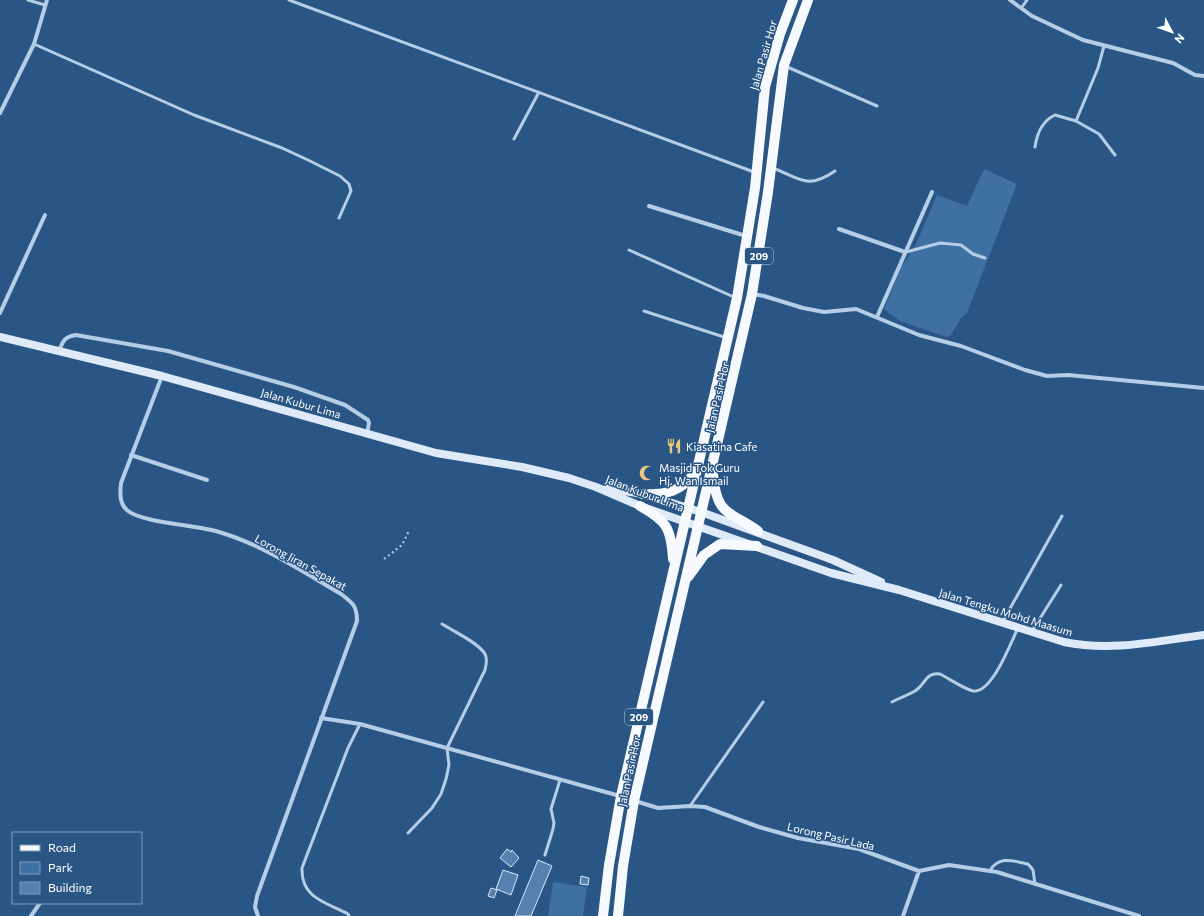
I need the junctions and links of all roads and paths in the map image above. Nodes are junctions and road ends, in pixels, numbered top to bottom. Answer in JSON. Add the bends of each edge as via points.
{"nodes":[{"id":1,"x":28,"y":0,"type":"edge"},
{"id":2,"x":47,"y":0,"type":"edge"},
{"id":3,"x":288,"y":0,"type":"edge"},
{"id":4,"x":793,"y":0,"type":"edge"},
{"id":5,"x":808,"y":0,"type":"edge"},
{"id":6,"x":1010,"y":0,"type":"edge"},
{"id":7,"x":1027,"y":0,"type":"edge"},
{"id":8,"x":46,"y":5,"type":"junction"},
{"id":9,"x":1022,"y":7,"type":"junction"},
{"id":10,"x":34,"y":44,"type":"junction"},
{"id":11,"x":1104,"y":46,"type":"junction"},
{"id":12,"x":784,"y":65,"type":"junction"},
{"id":13,"x":1204,"y":76,"type":"edge"},
{"id":14,"x":538,"y":92,"type":"junction"},
{"id":15,"x":877,"y":106,"type":"dead end"},
{"id":16,"x":0,"y":113,"type":"edge"},
{"id":17,"x":1076,"y":121,"type":"junction"},
{"id":18,"x":514,"y":139,"type":"dead end"},
{"id":19,"x":1035,"y":147,"type":"dead end"},
{"id":20,"x":1115,"y":155,"type":"dead end"},
{"id":21,"x":771,"y":167,"type":"junction"},
{"id":22,"x":835,"y":171,"type":"dead end"},
{"id":23,"x":756,"y":172,"type":"junction"},
{"id":24,"x":932,"y":192,"type":"dead end"},
{"id":25,"x":649,"y":206,"type":"dead end"},
{"id":26,"x":45,"y":215,"type":"dead end"},
{"id":27,"x":339,"y":218,"type":"dead end"},
{"id":28,"x":839,"y":229,"type":"dead end"},
{"id":29,"x":748,"y":237,"type":"junction"},
{"id":30,"x":629,"y":250,"type":"dead end"},
{"id":31,"x":905,"y":252,"type":"junction"},
{"id":32,"x":985,"y":258,"type":"dead end"},
{"id":33,"x":752,"y":294,"type":"junction"},
{"id":34,"x":737,"y":298,"type":"junction"},
{"id":35,"x":644,"y":311,"type":"dead end"},
{"id":36,"x":0,"y":313,"type":"edge"},
{"id":37,"x":877,"y":317,"type":"junction"},
{"id":38,"x":0,"y":337,"type":"edge"},
{"id":39,"x":728,"y":339,"type":"junction"},
{"id":40,"x":59,"y":352,"type":"junction"},
{"id":41,"x":162,"y":376,"type":"junction"},
{"id":42,"x":1204,"y":388,"type":"edge"},
{"id":43,"x":367,"y":434,"type":"junction"},
{"id":44,"x":131,"y":455,"type":"junction"},
{"id":45,"x":697,"y":469,"type":"junction"},
{"id":46,"x":713,"y":469,"type":"junction"},
{"id":47,"x":207,"y":480,"type":"dead end"},
{"id":48,"x":596,"y":487,"type":"junction"},
{"id":49,"x":643,"y":494,"type":"junction"},
{"id":50,"x":640,"y":506,"type":"junction"},
{"id":51,"x":688,"y":508,"type":"junction"},
{"id":52,"x":701,"y":512,"type":"junction"},
{"id":53,"x":1062,"y":516,"type":"dead end"},
{"id":54,"x":685,"y":520,"type":"junction"},
{"id":55,"x":698,"y":525,"type":"junction"},
{"id":56,"x":409,"y":531,"type":"dead end"},
{"id":57,"x":758,"y":531,"type":"junction"},
{"id":58,"x":757,"y":546,"type":"junction"},
{"id":59,"x":384,"y":559,"type":"dead end"},
{"id":60,"x":674,"y":567,"type":"junction"},
{"id":61,"x":685,"y":581,"type":"junction"},
{"id":62,"x":1061,"y":585,"type":"dead end"},
{"id":63,"x":899,"y":590,"type":"junction"},
{"id":64,"x":1002,"y":623,"type":"junction"},
{"id":65,"x":442,"y":624,"type":"dead end"},
{"id":66,"x":1018,"y":628,"type":"junction"},
{"id":67,"x":1031,"y":632,"type":"junction"},
{"id":68,"x":1204,"y":634,"type":"edge"},
{"id":69,"x":763,"y":702,"type":"dead end"},
{"id":70,"x":892,"y":702,"type":"dead end"},
{"id":71,"x":321,"y":718,"type":"junction"},
{"id":72,"x":360,"y":724,"type":"junction"},
{"id":73,"x":447,"y":748,"type":"junction"},
{"id":74,"x":560,"y":780,"type":"junction"},
{"id":75,"x":621,"y":796,"type":"junction"},
{"id":76,"x":634,"y":801,"type":"junction"},
{"id":77,"x":690,"y":806,"type":"junction"},
{"id":78,"x":408,"y":833,"type":"dead end"},
{"id":79,"x":544,"y":855,"type":"dead end"},
{"id":80,"x":919,"y":871,"type":"junction"},
{"id":81,"x":990,"y":871,"type":"junction"},
{"id":82,"x":1035,"y":884,"type":"junction"},
{"id":83,"x":39,"y":904,"type":"edge"},
{"id":84,"x":31,"y":916,"type":"edge"},
{"id":85,"x":258,"y":916,"type":"edge"},
{"id":86,"x":349,"y":916,"type":"edge"},
{"id":87,"x":603,"y":916,"type":"edge"},
{"id":88,"x":618,"y":916,"type":"edge"},
{"id":89,"x":903,"y":916,"type":"edge"},
{"id":90,"x":1139,"y":916,"type":"edge"}],
"edges":[{"from":1,"to":8,"type":"lane"},
{"from":2,"to":8,"type":"street"},
{"from":3,"to":14,"type":"lane"},
{"from":4,"to":23,"type":"main road","name":"Jalan Pasir Hor","number":"209","via":[[765,87]]},
{"from":5,"to":12,"type":"main road","name":"Jalan Pasir Hor","number":"209"},
{"from":6,"to":9,"type":"street"},
{"from":7,"to":9,"type":"lane"},
{"from":8,"to":10,"type":"street"},
{"from":9,"to":11,"type":"street","via":[[1032,16],[1083,40]]},
{"from":10,"to":16,"type":"street"},
{"from":10,"to":27,"type":"lane","via":[[194,115],[282,148],[340,176],[349,184],[351,191]]},
{"from":11,"to":13,"type":"street","via":[[1173,63],[1195,75]]},
{"from":11,"to":17,"type":"lane","via":[[1098,68]]},
{"from":12,"to":15,"type":"lane"},
{"from":12,"to":21,"type":"main road","name":"Jalan Pasir Hor","number":"209"},
{"from":14,"to":18,"type":"lane"},
{"from":14,"to":23,"type":"lane"},
{"from":17,"to":19,"type":"lane","via":[[1055,115],[1050,118],[1040,130]]},
{"from":17,"to":20,"type":"lane","via":[[1099,134]]},
{"from":21,"to":22,"type":"lane","via":[[813,182],[823,180]]},
{"from":21,"to":33,"type":"main road","name":"Jalan Pasir Hor","number":"209"},
{"from":23,"to":29,"type":"main road","name":"Jalan Pasir Hor","number":"209"},
{"from":24,"to":31,"type":"street"},
{"from":25,"to":29,"type":"street"},
{"from":26,"to":36,"type":"street"},
{"from":28,"to":31,"type":"street"},
{"from":29,"to":34,"type":"main road","name":"Jalan Pasir Hor","number":"209"},
{"from":30,"to":34,"type":"lane"},
{"from":31,"to":32,"type":"lane","via":[[940,243],[961,245],[972,254]]},
{"from":31,"to":37,"type":"street"},
{"from":33,"to":37,"type":"street","via":[[824,312],[856,309]]},
{"from":33,"to":46,"type":"main road","name":"Jalan Pasir Hor","number":"209"},
{"from":34,"to":39,"type":"main road","name":"Jalan Pasir Hor","number":"209"},
{"from":35,"to":39,"type":"lane"},
{"from":37,"to":42,"type":"street","via":[[919,335],[961,346],[1047,376],[1068,375]]},
{"from":38,"to":40,"type":"main road","name":"Jalan Kubur Lima"},
{"from":39,"to":45,"type":"main road","name":"Jalan Pasir Hor","number":"209"},
{"from":40,"to":41,"type":"main road","name":"Jalan Kubur Lima"},
{"from":40,"to":43,"type":"street","via":[[64,339],[76,335],[168,351],[294,387],[345,405],[368,420],[370,423]]},
{"from":41,"to":43,"type":"main road","name":"Jalan Kubur Lima"},
{"from":41,"to":44,"type":"street","name":"Lorong Jiran Sepakat"},
{"from":43,"to":48,"type":"main road","name":"Jalan Kubur Lima","via":[[436,453],[522,467]]},
{"from":44,"to":47,"type":"street"},
{"from":44,"to":71,"type":"street","name":"Lorong Jiran Sepakat","via":[[121,483],[120,496],[123,506],[129,512],[160,521],[219,532],[256,546],[341,594],[354,605],[357,610],[357,621]]},
{"from":45,"to":49,"type":"main road","via":[[684,486],[676,491],[667,494]]},
{"from":45,"to":51,"type":"main road","name":"Jalan Pasir Hor","number":"209"},
{"from":46,"to":52,"type":"main road","name":"Jalan Pasir Hor","number":"209"},
{"from":46,"to":57,"type":"main road","via":[[714,486],[720,504],[734,518]]},
{"from":48,"to":49,"type":"main road","name":"Jalan Kubur Lima"},
{"from":48,"to":50,"type":"main road","name":"Jalan Kubur Lima"},
{"from":49,"to":51,"type":"main road","name":"Jalan Kubur Lima"},
{"from":50,"to":54,"type":"main road","name":"Jalan Kubur Lima"},
{"from":50,"to":60,"type":"main road","via":[[663,520],[671,538]]},
{"from":51,"to":52,"type":"main road","name":"Jalan Tengku Mohd Maasum"},
{"from":51,"to":54,"type":"main road","name":"Jalan Pasir Hor","number":"209"},
{"from":52,"to":55,"type":"main road","name":"Jalan Pasir Hor","number":"209"},
{"from":52,"to":57,"type":"main road","name":"Jalan Tengku Mohd Maasum"},
{"from":53,"to":64,"type":"lane"},
{"from":54,"to":55,"type":"main road","name":"Jalan Tengku Mohd Maasum"},
{"from":54,"to":60,"type":"main road","name":"Jalan Pasir Hor","number":"209"},
{"from":55,"to":58,"type":"main road","name":"Jalan Tengku Mohd Maasum"},
{"from":55,"to":61,"type":"main road","name":"Jalan Pasir Hor","number":"209"},
{"from":56,"to":59,"type":"path","via":[[402,545]]},
{"from":57,"to":63,"type":"main road","name":"Jalan Tengku Mohd Maasum","via":[[833,560]]},
{"from":58,"to":61,"type":"main road","via":[[720,544],[704,554]]},
{"from":58,"to":63,"type":"main road","name":"Jalan Tengku Mohd Maasum","via":[[830,573]]},
{"from":60,"to":75,"type":"main road","name":"Jalan Pasir Hor","number":"209"},
{"from":61,"to":76,"type":"main road","name":"Jalan Pasir Hor","number":"209"},
{"from":62,"to":67,"type":"lane"},
{"from":63,"to":64,"type":"main road","name":"Jalan Tengku Mohd Maasum"},
{"from":64,"to":66,"type":"main road","name":"Jalan Tengku Mohd Maasum"},
{"from":65,"to":73,"type":"lane","via":[[480,647],[487,661]]},
{"from":66,"to":67,"type":"main road","name":"Jalan Tengku Mohd Maasum"},
{"from":66,"to":70,"type":"lane","via":[[993,679],[980,690],[973,691],[934,673],[928,675],[916,690]]},
{"from":67,"to":68,"type":"main road","name":"Jalan Tengku Mohd Maasum","via":[[1084,646],[1107,648]]},
{"from":69,"to":77,"type":"lane"},
{"from":71,"to":72,"type":"street"},
{"from":71,"to":85,"type":"street","name":"Lorong Jiran Sepakat","via":[[257,896],[255,908]]},
{"from":72,"to":73,"type":"street"},
{"from":72,"to":86,"type":"lane","via":[[348,748],[302,868],[301,878],[305,888],[312,895]]},
{"from":73,"to":74,"type":"street"},
{"from":73,"to":78,"type":"lane","via":[[448,765],[441,794],[432,808]]},
{"from":74,"to":75,"type":"street"},
{"from":74,"to":79,"type":"lane","via":[[551,809],[553,829]]},
{"from":75,"to":87,"type":"main road","name":"Jalan Pasir Hor","number":"209"},
{"from":76,"to":77,"type":"street","name":"Lorong Pasir Lada","via":[[658,808]]},
{"from":76,"to":88,"type":"main road","name":"Jalan Pasir Hor","number":"209"},
{"from":77,"to":80,"type":"street","name":"Lorong Pasir Lada","via":[[705,808],[798,838],[859,849]]},
{"from":80,"to":81,"type":"street","via":[[949,865]]},
{"from":80,"to":89,"type":"street"},
{"from":81,"to":82,"type":"street"},
{"from":81,"to":82,"type":"lane","via":[[998,861],[1028,864],[1033,870]]},
{"from":82,"to":90,"type":"street"},
{"from":83,"to":84,"type":"street"}]}
